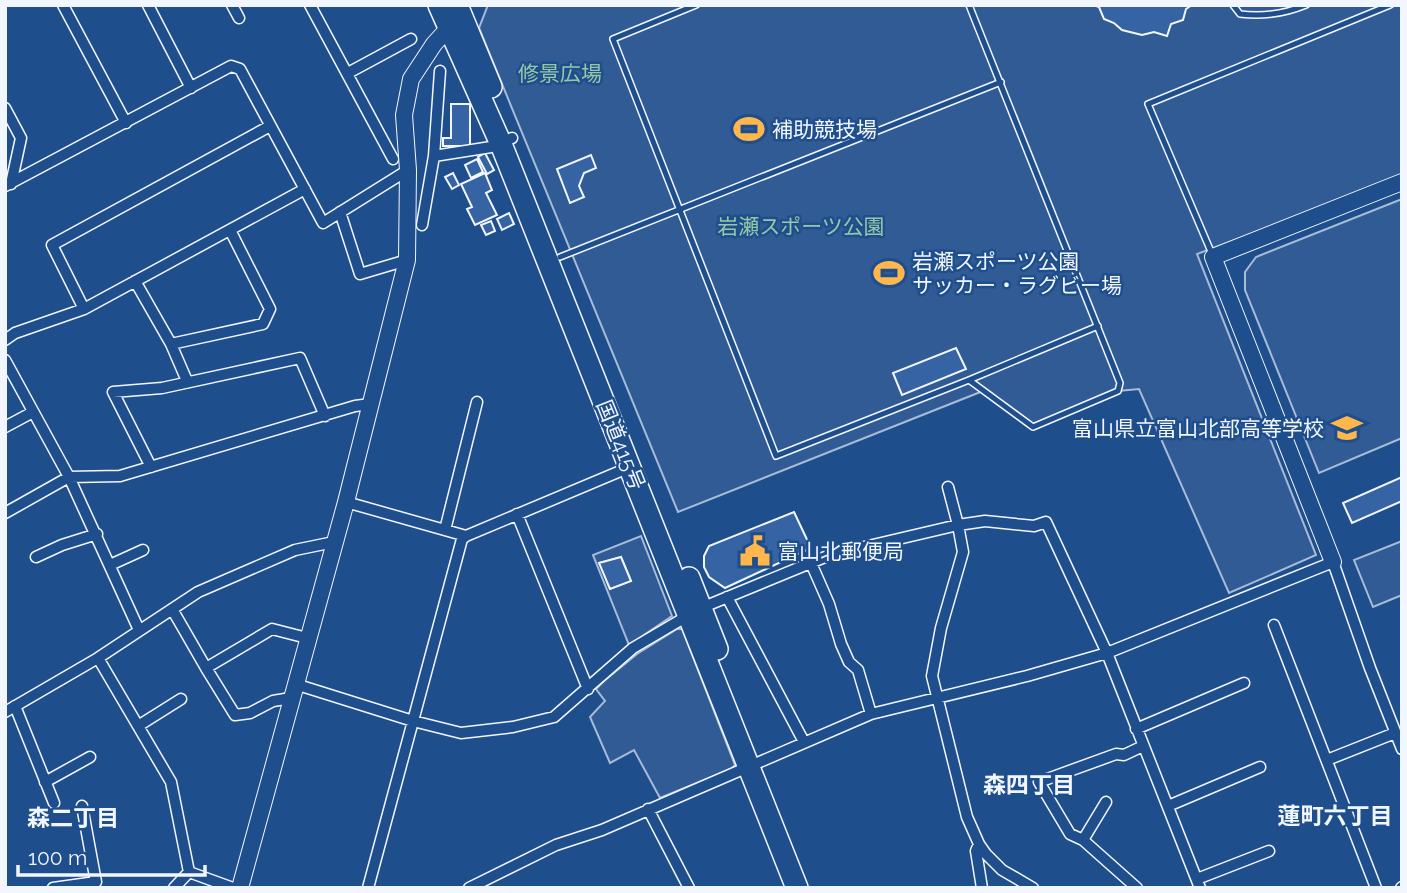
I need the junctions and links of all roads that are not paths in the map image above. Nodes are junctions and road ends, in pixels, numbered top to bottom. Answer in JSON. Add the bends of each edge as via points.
{"nodes":[{"id":1,"x":63,"y":5,"type":"edge"},
{"id":2,"x":148,"y":5,"type":"edge"},
{"id":3,"x":232,"y":5,"type":"edge"},
{"id":4,"x":310,"y":5,"type":"edge"},
{"id":5,"x":439,"y":5,"type":"edge"},
{"id":6,"x":696,"y":5,"type":"edge"},
{"id":7,"x":969,"y":5,"type":"edge"},
{"id":8,"x":1233,"y":5,"type":"edge"},
{"id":9,"x":1306,"y":5,"type":"edge"},
{"id":10,"x":1390,"y":5,"type":"edge"},
{"id":11,"x":458,"y":13,"type":"edge"},
{"id":12,"x":239,"y":18,"type":"dead end"},
{"id":13,"x":411,"y":39,"type":"dead end"},
{"id":14,"x":440,"y":71,"type":"dead end"},
{"id":15,"x":348,"y":73,"type":"junction"},
{"id":16,"x":1001,"y":82,"type":"junction"},
{"id":17,"x":191,"y":88,"type":"junction"},
{"id":18,"x":5,"y":108,"type":"edge"},
{"id":19,"x":126,"y":123,"type":"junction"},
{"id":20,"x":270,"y":126,"type":"junction"},
{"id":21,"x":405,"y":136,"type":"junction"},
{"id":22,"x":382,"y":138,"type":"junction"},
{"id":23,"x":506,"y":141,"type":"junction"},
{"id":24,"x":434,"y":156,"type":"junction"},
{"id":25,"x":393,"y":159,"type":"dead end"},
{"id":26,"x":408,"y":170,"type":"junction"},
{"id":27,"x":1402,"y":182,"type":"edge"},
{"id":28,"x":8,"y":185,"type":"edge"},
{"id":29,"x":305,"y":189,"type":"junction"},
{"id":30,"x":678,"y":209,"type":"junction"},
{"id":31,"x":340,"y":212,"type":"junction"},
{"id":32,"x":422,"y":225,"type":"dead end"},
{"id":33,"x":230,"y":230,"type":"junction"},
{"id":34,"x":560,"y":257,"type":"junction"},
{"id":35,"x":1213,"y":257,"type":"junction"},
{"id":36,"x":407,"y":260,"type":"junction"},
{"id":37,"x":135,"y":281,"type":"junction"},
{"id":38,"x":85,"y":309,"type":"junction"},
{"id":39,"x":1098,"y":326,"type":"junction"},
{"id":40,"x":5,"y":340,"type":"edge"},
{"id":41,"x":171,"y":344,"type":"junction"},
{"id":42,"x":5,"y":360,"type":"edge"},
{"id":43,"x":969,"y":380,"type":"junction"},
{"id":44,"x":187,"y":381,"type":"junction"},
{"id":45,"x":477,"y":402,"type":"dead end"},
{"id":46,"x":371,"y":404,"type":"junction"},
{"id":47,"x":33,"y":412,"type":"junction"},
{"id":48,"x":325,"y":416,"type":"junction"},
{"id":49,"x":5,"y":428,"type":"edge"},
{"id":50,"x":151,"y":467,"type":"junction"},
{"id":51,"x":630,"y":467,"type":"junction"},
{"id":52,"x":69,"y":477,"type":"junction"},
{"id":53,"x":948,"y":488,"type":"dead end"},
{"id":54,"x":346,"y":502,"type":"junction"},
{"id":55,"x":5,"y":513,"type":"edge"},
{"id":56,"x":517,"y":514,"type":"junction"},
{"id":57,"x":958,"y":525,"type":"junction"},
{"id":58,"x":446,"y":530,"type":"junction"},
{"id":59,"x":97,"y":534,"type":"junction"},
{"id":60,"x":466,"y":536,"type":"junction"},
{"id":61,"x":334,"y":542,"type":"junction"},
{"id":62,"x":142,"y":550,"type":"dead end"},
{"id":63,"x":36,"y":557,"type":"dead end"},
{"id":64,"x":1334,"y":562,"type":"junction"},
{"id":65,"x":811,"y":563,"type":"junction"},
{"id":66,"x":110,"y":565,"type":"junction"},
{"id":67,"x":727,"y":597,"type":"junction"},
{"id":68,"x":172,"y":609,"type":"junction"},
{"id":69,"x":694,"y":611,"type":"junction"},
{"id":70,"x":1274,"y":625,"type":"dead end"},
{"id":71,"x":139,"y":630,"type":"junction"},
{"id":72,"x":307,"y":638,"type":"junction"},
{"id":73,"x":1107,"y":653,"type":"junction"},
{"id":74,"x":98,"y":658,"type":"junction"},
{"id":75,"x":206,"y":668,"type":"junction"},
{"id":76,"x":1244,"y":684,"type":"dead end"},
{"id":77,"x":588,"y":689,"type":"junction"},
{"id":78,"x":293,"y":691,"type":"junction"},
{"id":79,"x":937,"y":697,"type":"junction"},
{"id":80,"x":181,"y":699,"type":"dead end"},
{"id":81,"x":10,"y":709,"type":"edge"},
{"id":82,"x":871,"y":714,"type":"junction"},
{"id":83,"x":413,"y":721,"type":"junction"},
{"id":84,"x":138,"y":726,"type":"junction"},
{"id":85,"x":1136,"y":729,"type":"junction"},
{"id":86,"x":1395,"y":733,"type":"junction"},
{"id":87,"x":804,"y":742,"type":"junction"},
{"id":88,"x":1143,"y":746,"type":"junction"},
{"id":89,"x":1402,"y":749,"type":"edge"},
{"id":90,"x":90,"y":757,"type":"dead end"},
{"id":91,"x":1327,"y":760,"type":"junction"},
{"id":92,"x":755,"y":763,"type":"junction"},
{"id":93,"x":1260,"y":767,"type":"dead end"},
{"id":94,"x":45,"y":782,"type":"junction"},
{"id":95,"x":1106,"y":802,"type":"dead end"},
{"id":96,"x":54,"y":803,"type":"dead end"},
{"id":97,"x":82,"y":806,"type":"dead end"},
{"id":98,"x":1168,"y":806,"type":"junction"},
{"id":99,"x":648,"y":809,"type":"junction"},
{"id":100,"x":1083,"y":840,"type":"junction"},
{"id":101,"x":979,"y":844,"type":"junction"},
{"id":102,"x":1269,"y":851,"type":"dead end"},
{"id":103,"x":189,"y":872,"type":"junction"},
{"id":104,"x":1198,"y":884,"type":"edge"},
{"id":105,"x":53,"y":888,"type":"edge"},
{"id":106,"x":174,"y":888,"type":"edge"},
{"id":107,"x":233,"y":888,"type":"edge"},
{"id":108,"x":240,"y":888,"type":"edge"},
{"id":109,"x":368,"y":888,"type":"edge"},
{"id":110,"x":469,"y":888,"type":"edge"},
{"id":111,"x":688,"y":888,"type":"edge"},
{"id":112,"x":797,"y":888,"type":"edge"},
{"id":113,"x":812,"y":888,"type":"edge"},
{"id":114,"x":982,"y":888,"type":"edge"},
{"id":115,"x":1033,"y":888,"type":"edge"},
{"id":116,"x":1138,"y":888,"type":"edge"},
{"id":117,"x":1376,"y":888,"type":"edge"}],
"edges":[{"from":1,"to":19,"type":"street"},
{"from":2,"to":17,"type":"street"},
{"from":3,"to":12,"type":"street"},
{"from":4,"to":15,"type":"street"},
{"from":5,"to":11,"type":"highway","name":"国道415号"},
{"from":6,"to":30,"type":"lane","via":[[612,39]]},
{"from":7,"to":16,"type":"lane"},
{"from":8,"to":9,"type":"lane","via":[[1240,15],[1259,16]]},
{"from":10,"to":35,"type":"lane","via":[[1148,104]]},
{"from":11,"to":21,"type":"street","via":[[411,79]]},
{"from":11,"to":23,"type":"highway","name":"国道415号"},
{"from":13,"to":15,"type":"street"},
{"from":14,"to":24,"type":"street"},
{"from":15,"to":22,"type":"street"},
{"from":16,"to":30,"type":"lane"},
{"from":16,"to":39,"type":"lane"},
{"from":17,"to":19,"type":"street"},
{"from":17,"to":20,"type":"street","via":[[231,66],[240,69]]},
{"from":18,"to":28,"type":"street","via":[[21,138]]},
{"from":19,"to":28,"type":"street"},
{"from":20,"to":29,"type":"street"},
{"from":20,"to":38,"type":"street","via":[[52,245]]},
{"from":21,"to":22,"type":"street"},
{"from":21,"to":26,"type":"street"},
{"from":22,"to":25,"type":"street"},
{"from":23,"to":24,"type":"street"},
{"from":23,"to":34,"type":"highway","name":"国道415号"},
{"from":23,"to":51,"type":"highway","name":"国道415号"},
{"from":24,"to":32,"type":"street"},
{"from":26,"to":31,"type":"street"},
{"from":26,"to":36,"type":"street"},
{"from":27,"to":35,"type":"street"},
{"from":29,"to":31,"type":"street","via":[[323,223]]},
{"from":29,"to":33,"type":"street"},
{"from":30,"to":34,"type":"lane"},
{"from":30,"to":43,"type":"lane","via":[[776,456]]},
{"from":31,"to":36,"type":"street","via":[[360,274]]},
{"from":33,"to":37,"type":"street"},
{"from":33,"to":41,"type":"street","via":[[271,309],[263,324]]},
{"from":34,"to":69,"type":"highway","name":"国道415号"},
{"from":35,"to":64,"type":"street"},
{"from":36,"to":46,"type":"street"},
{"from":37,"to":38,"type":"street"},
{"from":37,"to":41,"type":"street"},
{"from":38,"to":40,"type":"street"},
{"from":39,"to":43,"type":"lane"},
{"from":39,"to":43,"type":"lane","via":[[1120,383],[1112,394],[1033,427]]},
{"from":41,"to":44,"type":"street"},
{"from":42,"to":47,"type":"street"},
{"from":44,"to":48,"type":"street","via":[[300,358]]},
{"from":44,"to":50,"type":"street","via":[[113,392]]},
{"from":45,"to":58,"type":"street"},
{"from":46,"to":48,"type":"street"},
{"from":46,"to":54,"type":"street"},
{"from":47,"to":49,"type":"street"},
{"from":47,"to":52,"type":"street"},
{"from":48,"to":50,"type":"street"},
{"from":50,"to":52,"type":"street","via":[[120,476]]},
{"from":51,"to":56,"type":"street"},
{"from":51,"to":69,"type":"highway","name":"国道415号"},
{"from":52,"to":55,"type":"street"},
{"from":52,"to":59,"type":"street"},
{"from":53,"to":57,"type":"street"},
{"from":54,"to":58,"type":"street"},
{"from":54,"to":61,"type":"street"},
{"from":56,"to":60,"type":"street"},
{"from":56,"to":77,"type":"street"},
{"from":57,"to":65,"type":"street"},
{"from":57,"to":73,"type":"street","via":[[985,521],[1034,526],[1046,522]]},
{"from":57,"to":79,"type":"street","via":[[963,552],[932,676]]},
{"from":58,"to":60,"type":"street"},
{"from":59,"to":63,"type":"street"},
{"from":59,"to":66,"type":"street"},
{"from":60,"to":83,"type":"street"},
{"from":61,"to":68,"type":"street","via":[[295,550]]},
{"from":61,"to":72,"type":"street"},
{"from":62,"to":66,"type":"street"},
{"from":64,"to":73,"type":"street"},
{"from":64,"to":86,"type":"street"},
{"from":65,"to":67,"type":"street"},
{"from":65,"to":82,"type":"street","via":[[841,644],[858,670]]},
{"from":66,"to":71,"type":"street"},
{"from":67,"to":69,"type":"street"},
{"from":67,"to":87,"type":"street"},
{"from":68,"to":71,"type":"street"},
{"from":68,"to":75,"type":"street"},
{"from":69,"to":77,"type":"street","via":[[632,648]]},
{"from":69,"to":92,"type":"highway","name":"国道415号"},
{"from":70,"to":91,"type":"street"},
{"from":71,"to":74,"type":"street"},
{"from":72,"to":75,"type":"street","via":[[272,629]]},
{"from":72,"to":78,"type":"street"},
{"from":73,"to":79,"type":"street"},
{"from":73,"to":85,"type":"street"},
{"from":74,"to":81,"type":"street"},
{"from":74,"to":84,"type":"street"},
{"from":75,"to":78,"type":"street","via":[[235,715],[250,713]]},
{"from":76,"to":85,"type":"street"},
{"from":77,"to":83,"type":"street","via":[[554,718],[513,727],[461,733]]},
{"from":78,"to":83,"type":"street"},
{"from":78,"to":108,"type":"street"},
{"from":79,"to":82,"type":"street"},
{"from":79,"to":101,"type":"street","via":[[967,817]]},
{"from":80,"to":84,"type":"street"},
{"from":81,"to":94,"type":"street"},
{"from":82,"to":87,"type":"street"},
{"from":83,"to":109,"type":"street"},
{"from":84,"to":103,"type":"street","via":[[172,782]]},
{"from":85,"to":88,"type":"street"},
{"from":86,"to":89,"type":"street"},
{"from":86,"to":91,"type":"street"},
{"from":87,"to":92,"type":"street"},
{"from":88,"to":98,"type":"street"},
{"from":88,"to":100,"type":"street","via":[[1039,782],[1070,834]]},
{"from":90,"to":94,"type":"street"},
{"from":91,"to":117,"type":"street"},
{"from":92,"to":99,"type":"street"},
{"from":92,"to":112,"type":"highway","name":"国道415号"},
{"from":92,"to":113,"type":"highway","name":"国道415号"},
{"from":93,"to":98,"type":"street"},
{"from":94,"to":96,"type":"street"},
{"from":95,"to":100,"type":"street"},
{"from":97,"to":105,"type":"street","via":[[96,881]]},
{"from":98,"to":104,"type":"street"},
{"from":99,"to":110,"type":"street","via":[[556,845]]},
{"from":99,"to":111,"type":"street"},
{"from":100,"to":116,"type":"street"},
{"from":101,"to":114,"type":"street"},
{"from":101,"to":115,"type":"street","via":[[1002,870]]},
{"from":102,"to":104,"type":"street"},
{"from":103,"to":106,"type":"street"},
{"from":103,"to":107,"type":"street"}]}
